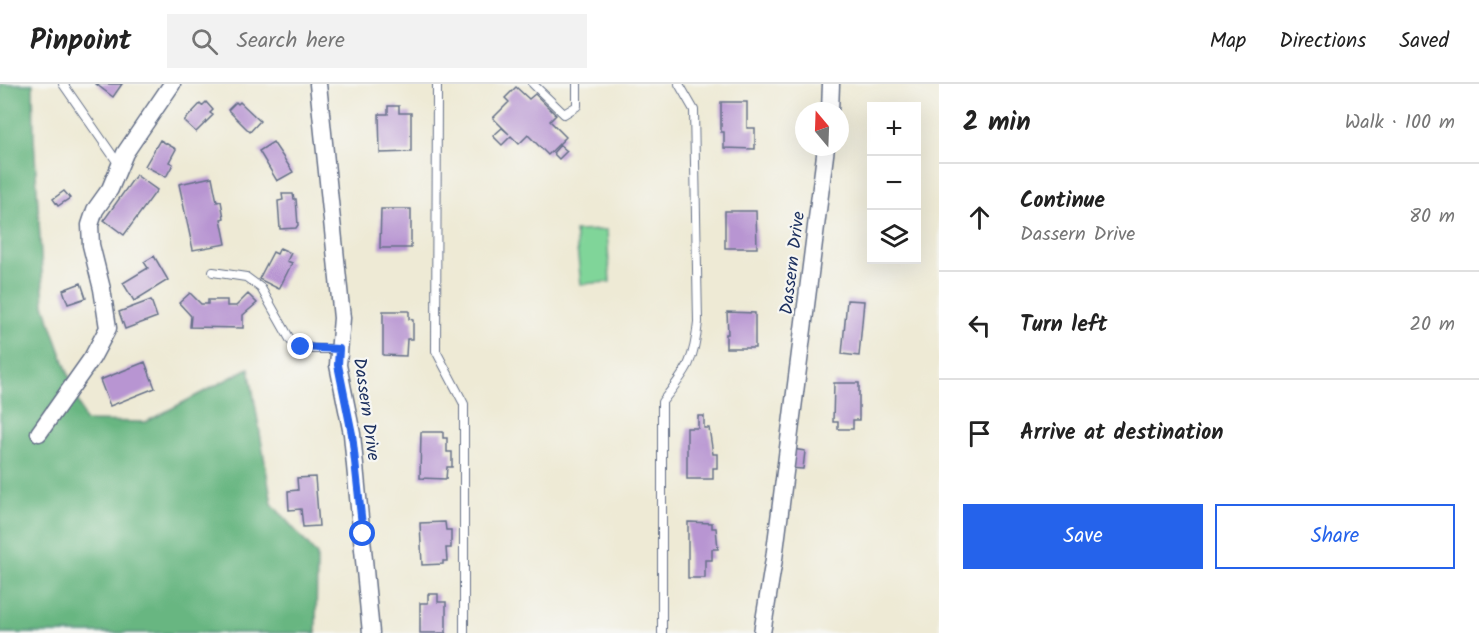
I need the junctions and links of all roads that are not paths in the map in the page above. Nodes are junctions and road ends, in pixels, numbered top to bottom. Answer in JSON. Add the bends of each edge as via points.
{"nodes":[{"id":1,"x":63,"y":84,"type":"edge"},
{"id":2,"x":172,"y":84,"type":"edge"},
{"id":3,"x":318,"y":84,"type":"edge"},
{"id":4,"x":437,"y":84,"type":"edge"},
{"id":5,"x":533,"y":84,"type":"edge"},
{"id":6,"x":577,"y":84,"type":"edge"},
{"id":7,"x":679,"y":84,"type":"edge"},
{"id":8,"x":831,"y":84,"type":"edge"},
{"id":9,"x":830,"y":102,"type":"edge"},
{"id":10,"x":825,"y":156,"type":"edge"},
{"id":11,"x":120,"y":166,"type":"junction"},
{"id":12,"x":213,"y":272,"type":"dead end"},
{"id":13,"x":339,"y":349,"type":"junction"},
{"id":14,"x":39,"y":433,"type":"dead end"},
{"id":15,"x":371,"y":633,"type":"edge"},
{"id":16,"x":464,"y":633,"type":"edge"},
{"id":17,"x":662,"y":633,"type":"edge"},
{"id":18,"x":762,"y":633,"type":"edge"}],
"edges":[{"from":1,"to":11,"type":"lane"},
{"from":2,"to":11,"type":"street"},
{"from":3,"to":13,"type":"street","name":"Dassern Drive","via":[[342,318]]},
{"from":4,"to":16,"type":"lane","via":[[436,351],[464,404]]},
{"from":5,"to":6,"type":"lane","via":[[564,114],[578,106]]},
{"from":7,"to":17,"type":"lane","via":[[694,110],[698,322],[695,353],[662,402]]},
{"from":8,"to":9,"type":"street"},
{"from":10,"to":18,"type":"street","name":"Dassern Drive"},
{"from":11,"to":14,"type":"street","via":[[90,225],[108,328],[92,358]]},
{"from":12,"to":13,"type":"lane","via":[[246,277],[261,288],[291,341],[313,349]]},
{"from":13,"to":15,"type":"street","name":"Dassern Drive","via":[[338,365],[352,434]]}]}
